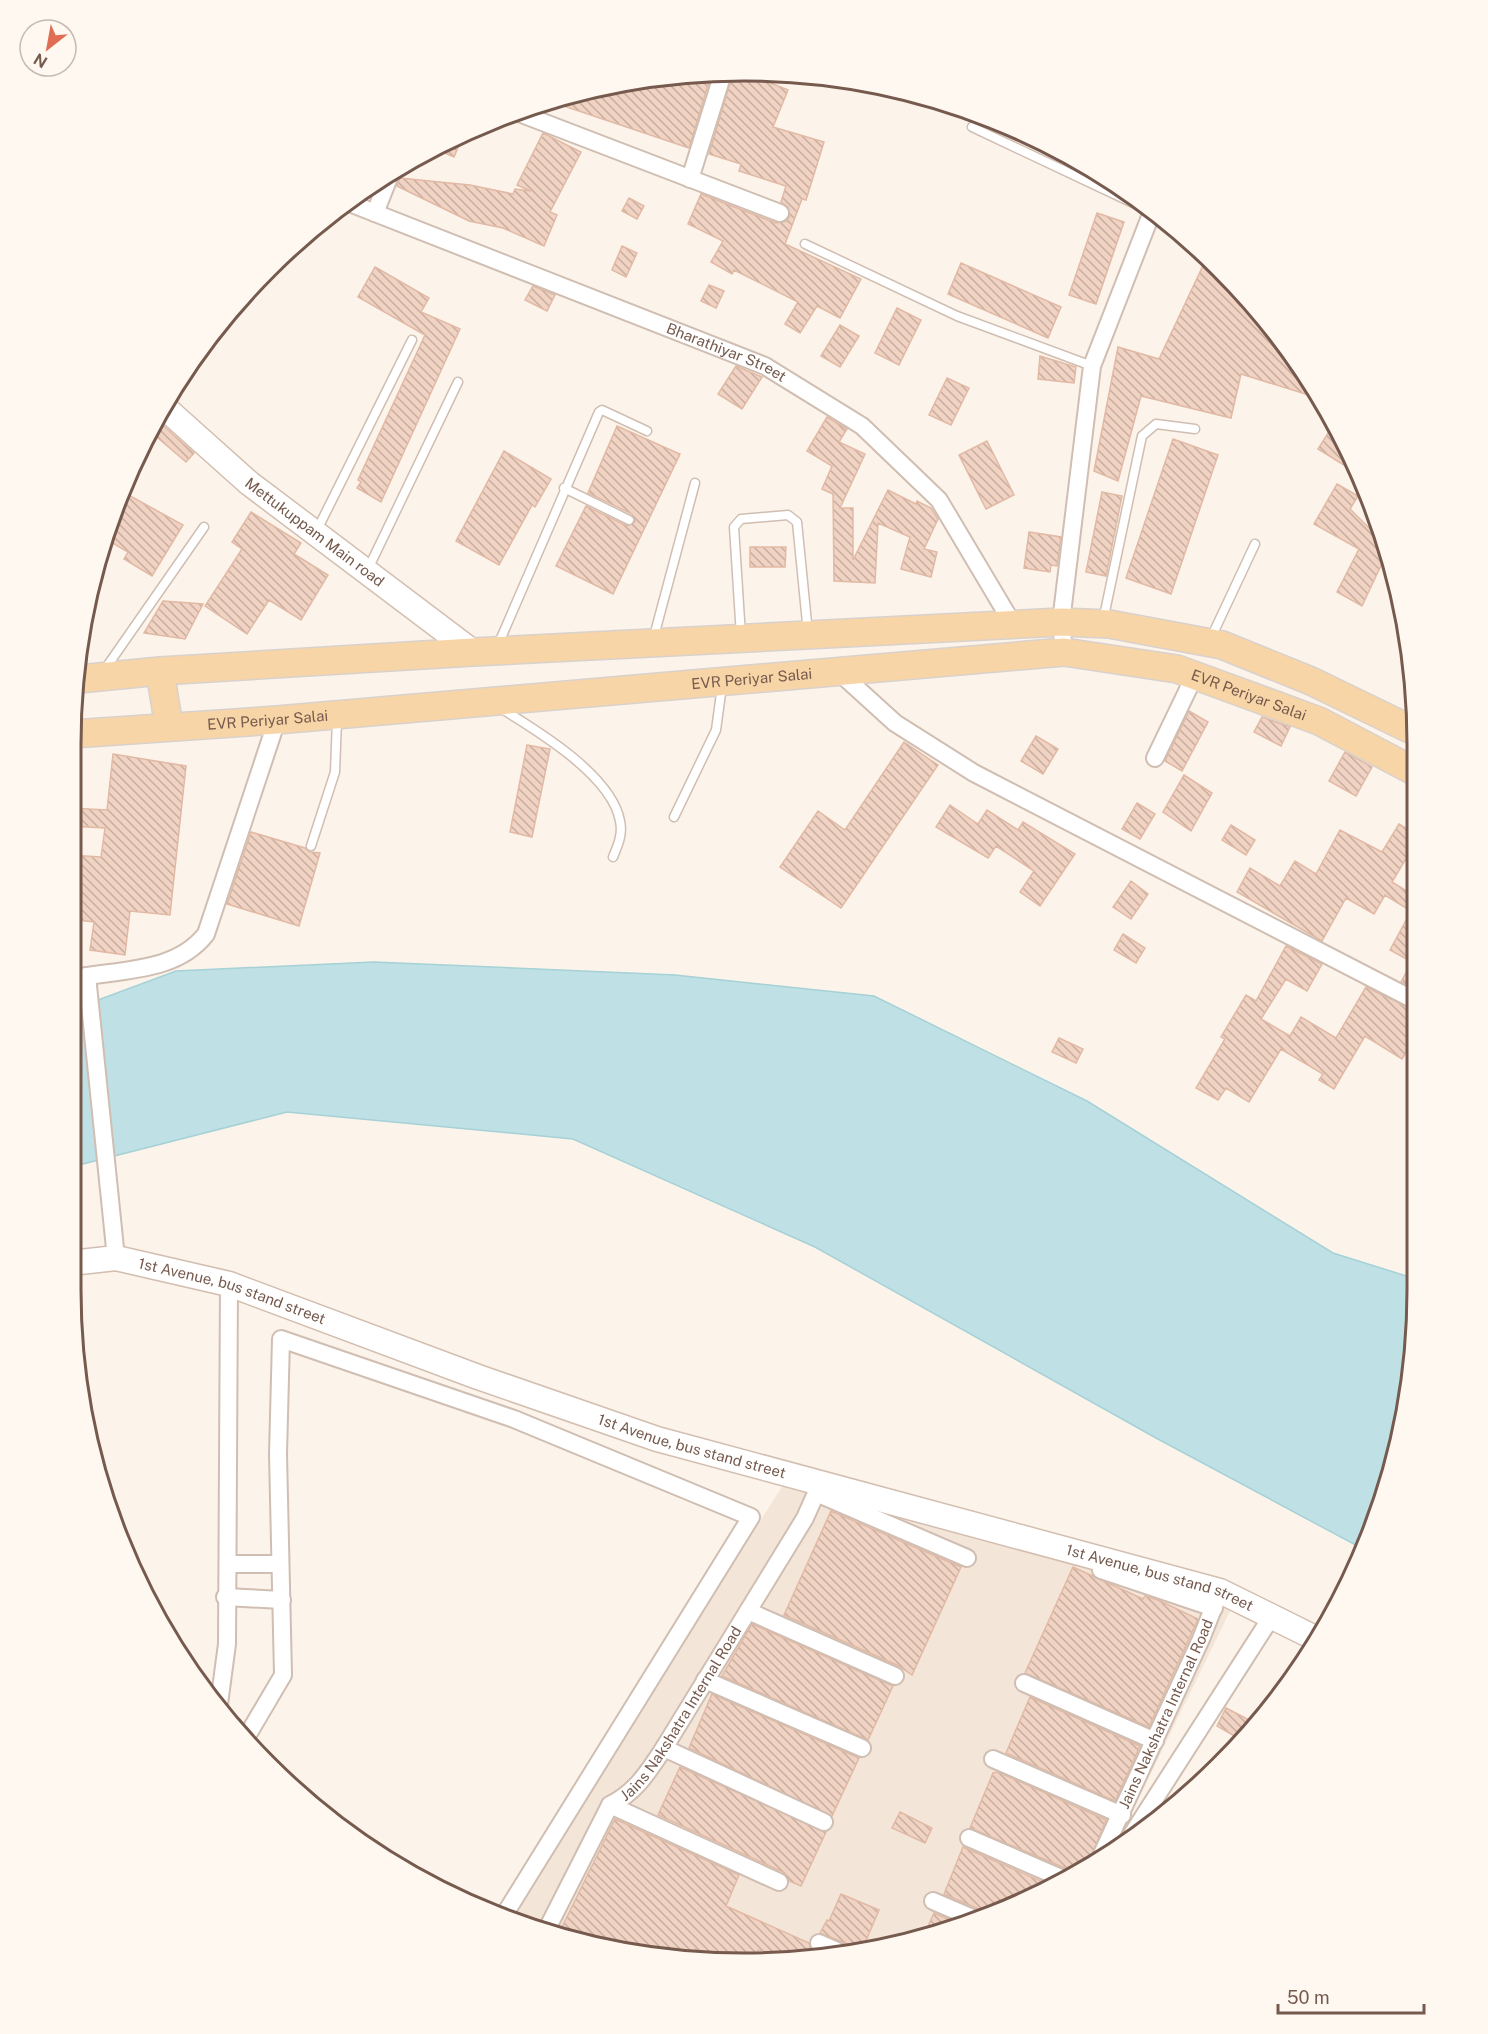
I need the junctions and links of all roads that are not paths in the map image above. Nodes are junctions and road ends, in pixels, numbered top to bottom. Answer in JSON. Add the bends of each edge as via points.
{"nodes":[{"id":1,"x":720,"y":82,"type":"edge"},
{"id":2,"x":530,"y":116,"type":"edge"},
{"id":3,"x":972,"y":127,"type":"dead end"},
{"id":4,"x":690,"y":179,"type":"junction"},
{"id":5,"x":385,"y":187,"type":"edge"},
{"id":6,"x":1112,"y":193,"type":"edge"},
{"id":7,"x":357,"y":206,"type":"edge"},
{"id":8,"x":375,"y":213,"type":"junction"},
{"id":9,"x":780,"y":213,"type":"dead end"},
{"id":10,"x":1149,"y":219,"type":"edge"},
{"id":11,"x":805,"y":244,"type":"dead end"},
{"id":12,"x":412,"y":340,"type":"dead end"},
{"id":13,"x":1092,"y":366,"type":"junction"},
{"id":14,"x":458,"y":382,"type":"dead end"},
{"id":15,"x":170,"y":412,"type":"edge"},
{"id":16,"x":1195,"y":429,"type":"dead end"},
{"id":17,"x":647,"y":431,"type":"dead end"},
{"id":18,"x":695,"y":483,"type":"dead end"},
{"id":19,"x":564,"y":488,"type":"junction"},
{"id":20,"x":629,"y":520,"type":"dead end"},
{"id":21,"x":204,"y":528,"type":"dead end"},
{"id":22,"x":316,"y":534,"type":"junction"},
{"id":23,"x":1255,"y":544,"type":"dead end"},
{"id":24,"x":366,"y":572,"type":"junction"},
{"id":25,"x":1061,"y":622,"type":"junction"},
{"id":26,"x":1102,"y":624,"type":"junction"},
{"id":27,"x":1014,"y":626,"type":"junction"},
{"id":28,"x":808,"y":636,"type":"junction"},
{"id":29,"x":741,"y":639,"type":"junction"},
{"id":30,"x":1208,"y":643,"type":"junction"},
{"id":31,"x":652,"y":644,"type":"junction"},
{"id":32,"x":484,"y":652,"type":"junction"},
{"id":33,"x":1064,"y":652,"type":"junction"},
{"id":34,"x":160,"y":671,"type":"junction"},
{"id":35,"x":840,"y":673,"type":"junction"},
{"id":36,"x":1194,"y":675,"type":"junction"},
{"id":37,"x":89,"y":678,"type":"edge"},
{"id":38,"x":723,"y":683,"type":"junction"},
{"id":39,"x":491,"y":702,"type":"junction"},
{"id":40,"x":337,"y":715,"type":"junction"},
{"id":41,"x":277,"y":720,"type":"junction"},
{"id":42,"x":169,"y":727,"type":"junction"},
{"id":43,"x":1407,"y":727,"type":"edge"},
{"id":44,"x":81,"y":733,"type":"edge"},
{"id":45,"x":1155,"y":758,"type":"dead end"},
{"id":46,"x":1407,"y":767,"type":"edge"},
{"id":47,"x":674,"y":817,"type":"dead end"},
{"id":48,"x":310,"y":846,"type":"dead end"},
{"id":49,"x":613,"y":856,"type":"dead end"},
{"id":50,"x":87,"y":975,"type":"junction"},
{"id":51,"x":81,"y":976,"type":"edge"},
{"id":52,"x":1407,"y":996,"type":"edge"},
{"id":53,"x":116,"y":1258,"type":"junction"},
{"id":54,"x":81,"y":1262,"type":"edge"},
{"id":55,"x":229,"y":1284,"type":"junction"},
{"id":56,"x":818,"y":1488,"type":"junction"},
{"id":57,"x":968,"y":1558,"type":"dead end"},
{"id":58,"x":1068,"y":1559,"type":"dead end"},
{"id":59,"x":228,"y":1564,"type":"junction"},
{"id":60,"x":280,"y":1564,"type":"junction"},
{"id":61,"x":225,"y":1597,"type":"junction"},
{"id":62,"x":282,"y":1600,"type":"junction"},
{"id":63,"x":1216,"y":1601,"type":"junction"},
{"id":64,"x":748,"y":1611,"type":"junction"},
{"id":65,"x":1272,"y":1616,"type":"junction"},
{"id":66,"x":1310,"y":1635,"type":"edge"},
{"id":67,"x":895,"y":1676,"type":"dead end"},
{"id":68,"x":705,"y":1680,"type":"junction"},
{"id":69,"x":1024,"y":1683,"type":"dead end"},
{"id":70,"x":220,"y":1696,"type":"edge"},
{"id":71,"x":250,"y":1731,"type":"edge"},
{"id":72,"x":1155,"y":1741,"type":"junction"},
{"id":73,"x":664,"y":1748,"type":"junction"},
{"id":74,"x":862,"y":1748,"type":"dead end"},
{"id":75,"x":993,"y":1759,"type":"dead end"},
{"id":76,"x":610,"y":1805,"type":"junction"},
{"id":77,"x":1122,"y":1815,"type":"junction"},
{"id":78,"x":1140,"y":1821,"type":"edge"},
{"id":79,"x":824,"y":1822,"type":"dead end"},
{"id":80,"x":969,"y":1838,"type":"dead end"},
{"id":81,"x":1107,"y":1844,"type":"edge"},
{"id":82,"x":1055,"y":1875,"type":"edge"},
{"id":83,"x":779,"y":1882,"type":"dead end"},
{"id":84,"x":933,"y":1901,"type":"dead end"},
{"id":85,"x":508,"y":1909,"type":"edge"},
{"id":86,"x":965,"y":1915,"type":"edge"},
{"id":87,"x":550,"y":1923,"type":"edge"},
{"id":88,"x":819,"y":1943,"type":"dead end"},
{"id":89,"x":829,"y":1947,"type":"edge"}],
"edges":[{"from":1,"to":4,"type":"street"},
{"from":2,"to":4,"type":"street"},
{"from":3,"to":6,"type":"lane"},
{"from":4,"to":9,"type":"street"},
{"from":5,"to":8,"type":"street"},
{"from":7,"to":8,"type":"street","name":"Bharathiyar Street"},
{"from":8,"to":27,"type":"street","name":"Bharathiyar Street","via":[[765,366],[862,426],[939,500]]},
{"from":10,"to":13,"type":"street"},
{"from":11,"to":13,"type":"lane","via":[[957,316]]},
{"from":12,"to":22,"type":"lane"},
{"from":13,"to":25,"type":"street"},
{"from":14,"to":24,"type":"lane"},
{"from":15,"to":22,"type":"street","name":"Mettukuppam Main road","via":[[249,483]]},
{"from":16,"to":26,"type":"lane","via":[[1156,424],[1142,436]]},
{"from":17,"to":19,"type":"lane","via":[[602,410],[598,412]]},
{"from":18,"to":31,"type":"lane"},
{"from":19,"to":20,"type":"lane"},
{"from":19,"to":32,"type":"lane"},
{"from":21,"to":37,"type":"lane"},
{"from":22,"to":24,"type":"street","name":"Mettukuppam Main road"},
{"from":23,"to":30,"type":"lane"},
{"from":24,"to":32,"type":"street","name":"Mettukuppam Main road"},
{"from":25,"to":26,"type":"main road"},
{"from":25,"to":27,"type":"main road"},
{"from":25,"to":33,"type":"street"},
{"from":26,"to":30,"type":"main road"},
{"from":27,"to":28,"type":"main road"},
{"from":28,"to":29,"type":"main road"},
{"from":28,"to":29,"type":"lane","via":[[797,522],[788,515],[741,519],[734,527]]},
{"from":29,"to":31,"type":"main road"},
{"from":30,"to":43,"type":"main road","via":[[1311,681]]},
{"from":31,"to":32,"type":"main road"},
{"from":32,"to":34,"type":"main road"},
{"from":33,"to":35,"type":"main road","name":"EVR Periyar Salai"},
{"from":33,"to":36,"type":"main road","name":"EVR Periyar Salai"},
{"from":34,"to":37,"type":"main road"},
{"from":34,"to":42,"type":"main road"},
{"from":35,"to":38,"type":"main road","name":"EVR Periyar Salai"},
{"from":35,"to":52,"type":"street","via":[[895,723],[974,773]]},
{"from":36,"to":45,"type":"street"},
{"from":36,"to":46,"type":"main road","name":"EVR Periyar Salai","via":[[1319,721]]},
{"from":38,"to":39,"type":"main road","name":"EVR Periyar Salai"},
{"from":38,"to":47,"type":"lane","via":[[716,730]]},
{"from":39,"to":40,"type":"main road","name":"EVR Periyar Salai"},
{"from":39,"to":49,"type":"lane","via":[[554,741],[593,777],[621,822],[619,844]]},
{"from":40,"to":41,"type":"main road","name":"EVR Periyar Salai"},
{"from":40,"to":48,"type":"lane","via":[[335,772]]},
{"from":41,"to":42,"type":"main road","name":"EVR Periyar Salai"},
{"from":41,"to":50,"type":"street","via":[[206,934],[196,948],[165,964]]},
{"from":42,"to":44,"type":"main road","name":"EVR Periyar Salai"},
{"from":50,"to":51,"type":"street"},
{"from":50,"to":53,"type":"street"},
{"from":53,"to":54,"type":"street","name":"1st Avenue, bus stand street"},
{"from":53,"to":55,"type":"street","name":"1st Avenue, bus stand street"},
{"from":55,"to":56,"type":"street","name":"1st Avenue, bus stand street","via":[[657,1439]]},
{"from":55,"to":59,"type":"street"},
{"from":56,"to":57,"type":"street"},
{"from":56,"to":63,"type":"street","name":"1st Avenue, bus stand street"},
{"from":56,"to":64,"type":"street","name":"Jains Nakshatra Internal Road","via":[[805,1518]]},
{"from":58,"to":63,"type":"street"},
{"from":59,"to":60,"type":"street"},
{"from":59,"to":61,"type":"street"},
{"from":60,"to":62,"type":"street"},
{"from":60,"to":85,"type":"street","via":[[281,1339],[514,1419],[751,1517]]},
{"from":61,"to":62,"type":"street"},
{"from":61,"to":70,"type":"street","via":[[227,1644]]},
{"from":62,"to":71,"type":"street","via":[[283,1675]]},
{"from":63,"to":65,"type":"street","name":"1st Avenue, bus stand street"},
{"from":63,"to":72,"type":"street","name":"Jains Nakshatra Internal Road"},
{"from":64,"to":67,"type":"street"},
{"from":64,"to":68,"type":"street","name":"Jains Nakshatra Internal Road"},
{"from":65,"to":66,"type":"street","name":"1st Avenue, bus stand street"},
{"from":65,"to":78,"type":"street"},
{"from":68,"to":73,"type":"street","name":"Jains Nakshatra Internal Road"},
{"from":68,"to":74,"type":"street"},
{"from":69,"to":72,"type":"street"},
{"from":72,"to":77,"type":"street","name":"Jains Nakshatra Internal Road"},
{"from":73,"to":76,"type":"street","name":"Jains Nakshatra Internal Road","via":[[629,1796]]},
{"from":73,"to":79,"type":"street"},
{"from":75,"to":77,"type":"street"},
{"from":76,"to":83,"type":"street"},
{"from":76,"to":87,"type":"street","name":"Jains Nakshatra Internal Road"},
{"from":77,"to":81,"type":"street","name":"Jains Nakshatra Internal Road"},
{"from":80,"to":82,"type":"street"},
{"from":84,"to":86,"type":"street"},
{"from":88,"to":89,"type":"street"}]}
